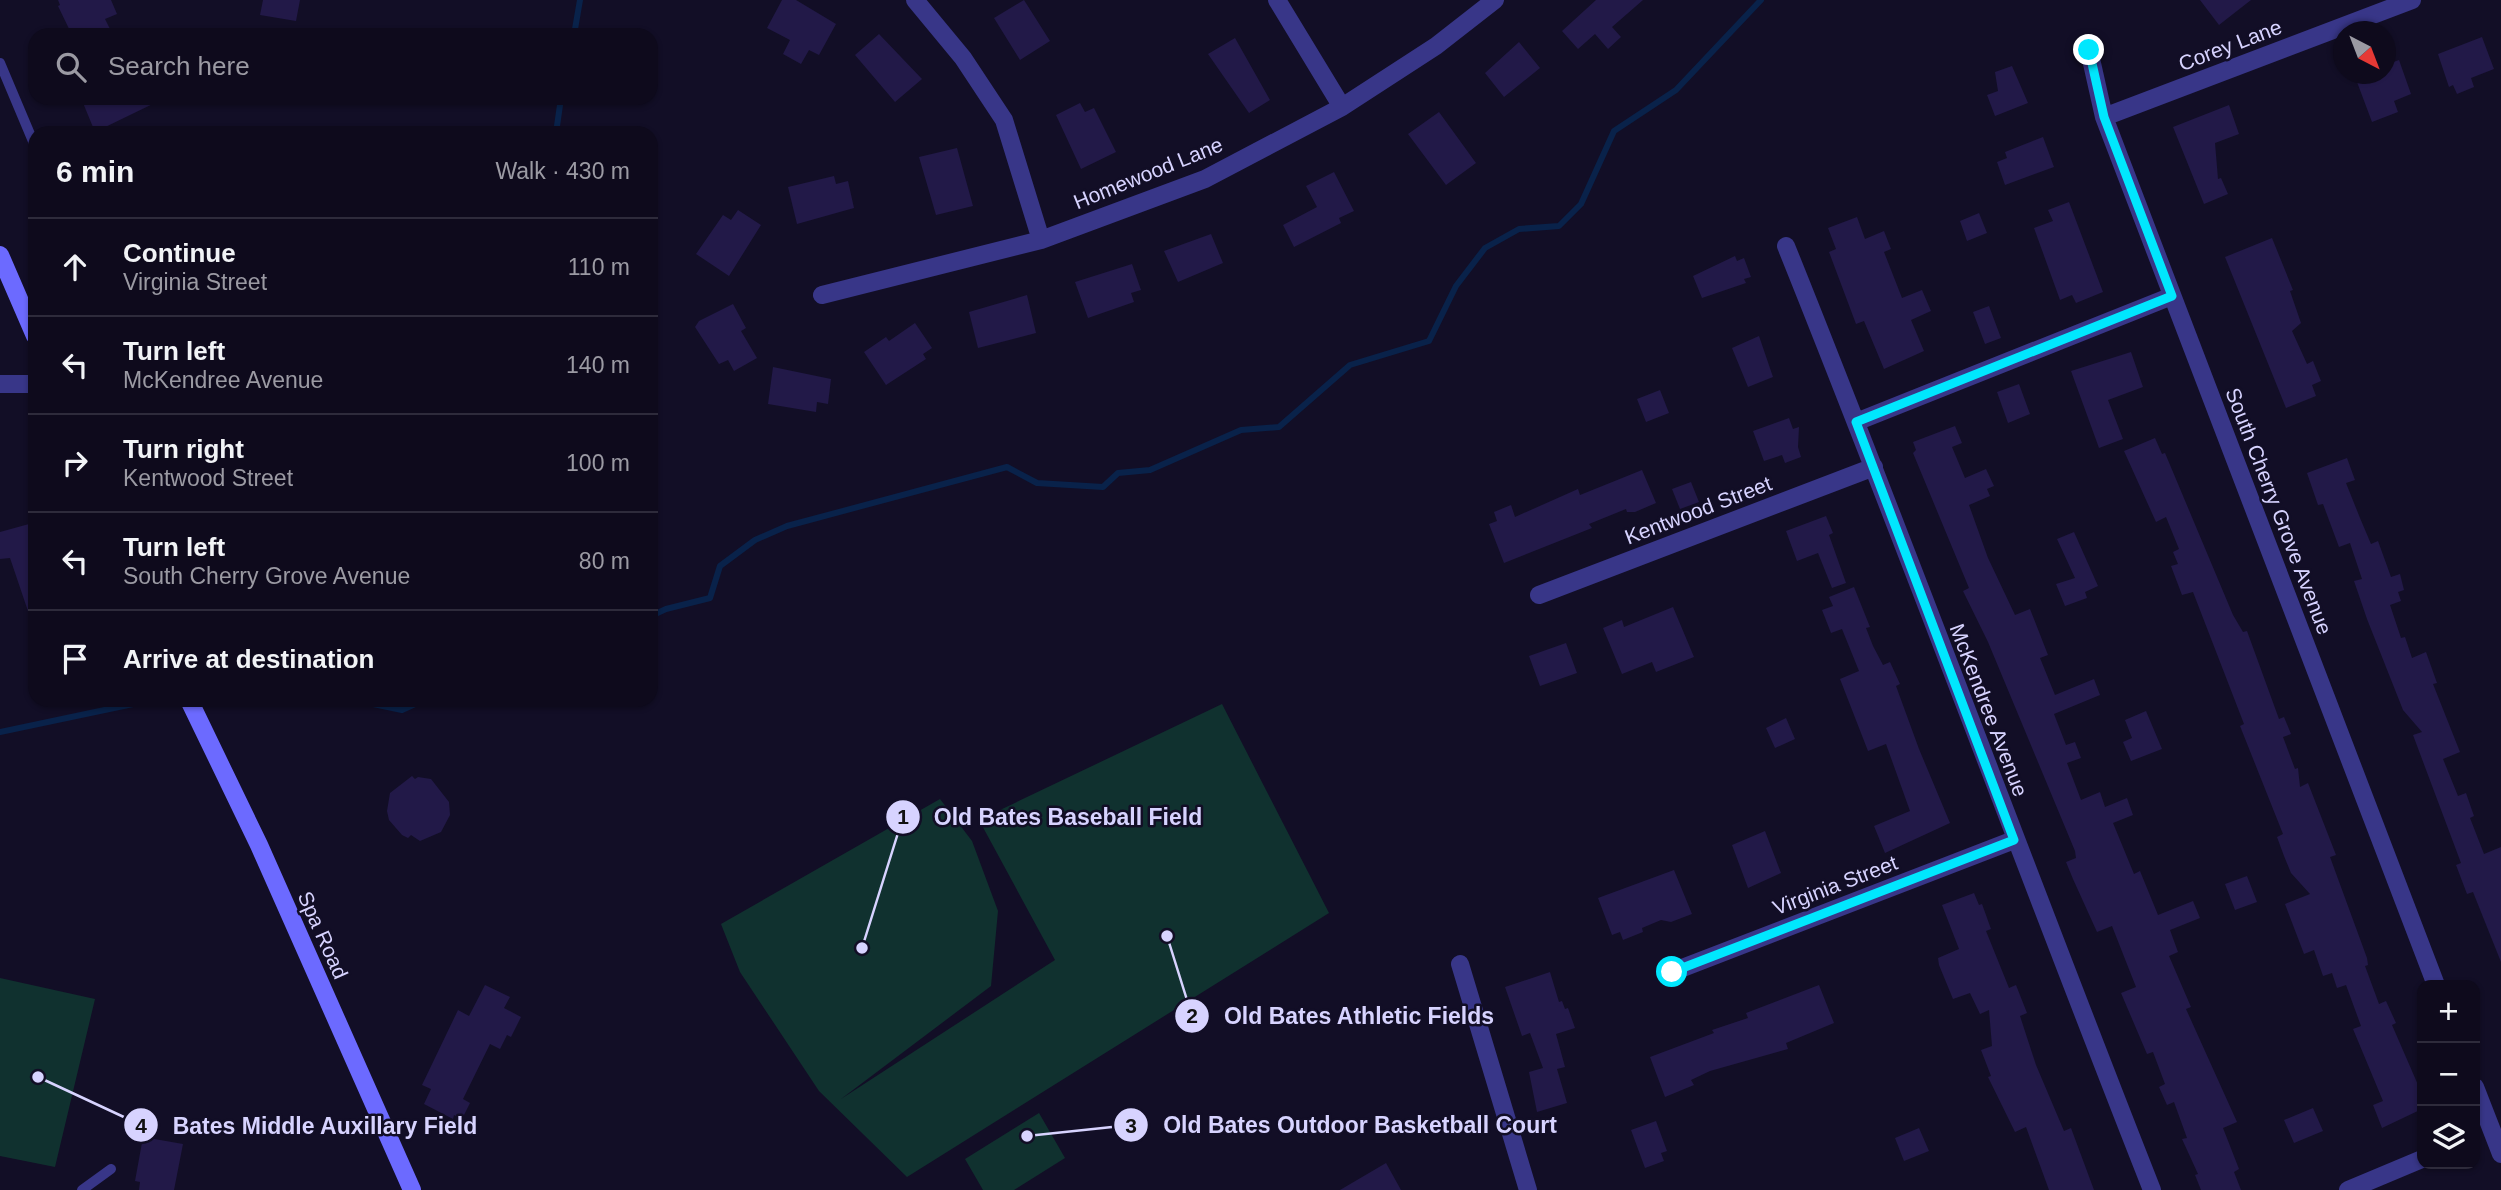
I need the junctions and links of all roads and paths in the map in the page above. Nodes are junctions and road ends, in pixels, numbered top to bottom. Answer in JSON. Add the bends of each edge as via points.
{"nodes":[{"id":1,"x":915,"y":0,"type":"edge"},
{"id":2,"x":1277,"y":0,"type":"edge"},
{"id":3,"x":1495,"y":0,"type":"edge"},
{"id":4,"x":2412,"y":0,"type":"edge"},
{"id":5,"x":2089,"y":50,"type":"dead end"},
{"id":6,"x":0,"y":66,"type":"edge"},
{"id":7,"x":1342,"y":107,"type":"junction"},
{"id":8,"x":2104,"y":117,"type":"junction"},
{"id":9,"x":28,"y":130,"type":"edge"},
{"id":10,"x":1041,"y":240,"type":"junction"},
{"id":11,"x":1786,"y":246,"type":"dead end"},
{"id":12,"x":0,"y":254,"type":"edge"},
{"id":13,"x":822,"y":295,"type":"dead end"},
{"id":14,"x":2172,"y":296,"type":"junction"},
{"id":15,"x":28,"y":320,"type":"edge"},
{"id":16,"x":0,"y":384,"type":"edge"},
{"id":17,"x":28,"y":384,"type":"edge"},
{"id":18,"x":1856,"y":422,"type":"junction"},
{"id":19,"x":1874,"y":467,"type":"junction"},
{"id":20,"x":1539,"y":595,"type":"dead end"},
{"id":21,"x":192,"y":707,"type":"edge"},
{"id":22,"x":2014,"y":840,"type":"junction"},
{"id":23,"x":1460,"y":964,"type":"dead end"},
{"id":24,"x":1672,"y":972,"type":"dead end"},
{"id":25,"x":2434,"y":980,"type":"edge"},
{"id":26,"x":2478,"y":1106,"type":"edge"},
{"id":27,"x":2483,"y":1134,"type":"edge"},
{"id":28,"x":2501,"y":1154,"type":"edge"},
{"id":29,"x":2417,"y":1161,"type":"edge"},
{"id":30,"x":111,"y":1169,"type":"dead end"},
{"id":31,"x":82,"y":1190,"type":"edge"},
{"id":32,"x":412,"y":1190,"type":"edge"},
{"id":33,"x":1528,"y":1190,"type":"edge"},
{"id":34,"x":2152,"y":1190,"type":"edge"},
{"id":35,"x":2348,"y":1190,"type":"edge"}],
"edges":[{"from":1,"to":10,"type":"street","via":[[963,58],[1004,120]]},
{"from":2,"to":7,"type":"street"},
{"from":3,"to":7,"type":"street","name":"Homewood Lane","via":[[1436,46]]},
{"from":4,"to":8,"type":"street","name":"Corey Lane"},
{"from":5,"to":8,"type":"street","name":"South Cherry Grove Avenue"},
{"from":6,"to":9,"type":"lane"},
{"from":7,"to":10,"type":"street","name":"Homewood Lane","via":[[1205,180]]},
{"from":8,"to":14,"type":"street","name":"South Cherry Grove Avenue"},
{"from":10,"to":13,"type":"street","name":"Homewood Lane"},
{"from":11,"to":18,"type":"street","name":"McKendree Avenue"},
{"from":12,"to":15,"type":"main road"},
{"from":14,"to":18,"type":"street"},
{"from":14,"to":25,"type":"street","name":"South Cherry Grove Avenue"},
{"from":16,"to":17,"type":"street"},
{"from":18,"to":19,"type":"street","name":"McKendree Avenue"},
{"from":19,"to":20,"type":"street","name":"Kentwood Street"},
{"from":19,"to":22,"type":"street","name":"McKendree Avenue"},
{"from":21,"to":32,"type":"main road","name":"Spa Road"},
{"from":22,"to":24,"type":"street","name":"Virginia Street"},
{"from":22,"to":34,"type":"street","name":"McKendree Avenue"},
{"from":23,"to":33,"type":"street"},
{"from":26,"to":27,"type":"street"},
{"from":27,"to":28,"type":"street"},
{"from":29,"to":35,"type":"street"},
{"from":30,"to":31,"type":"lane"}]}
